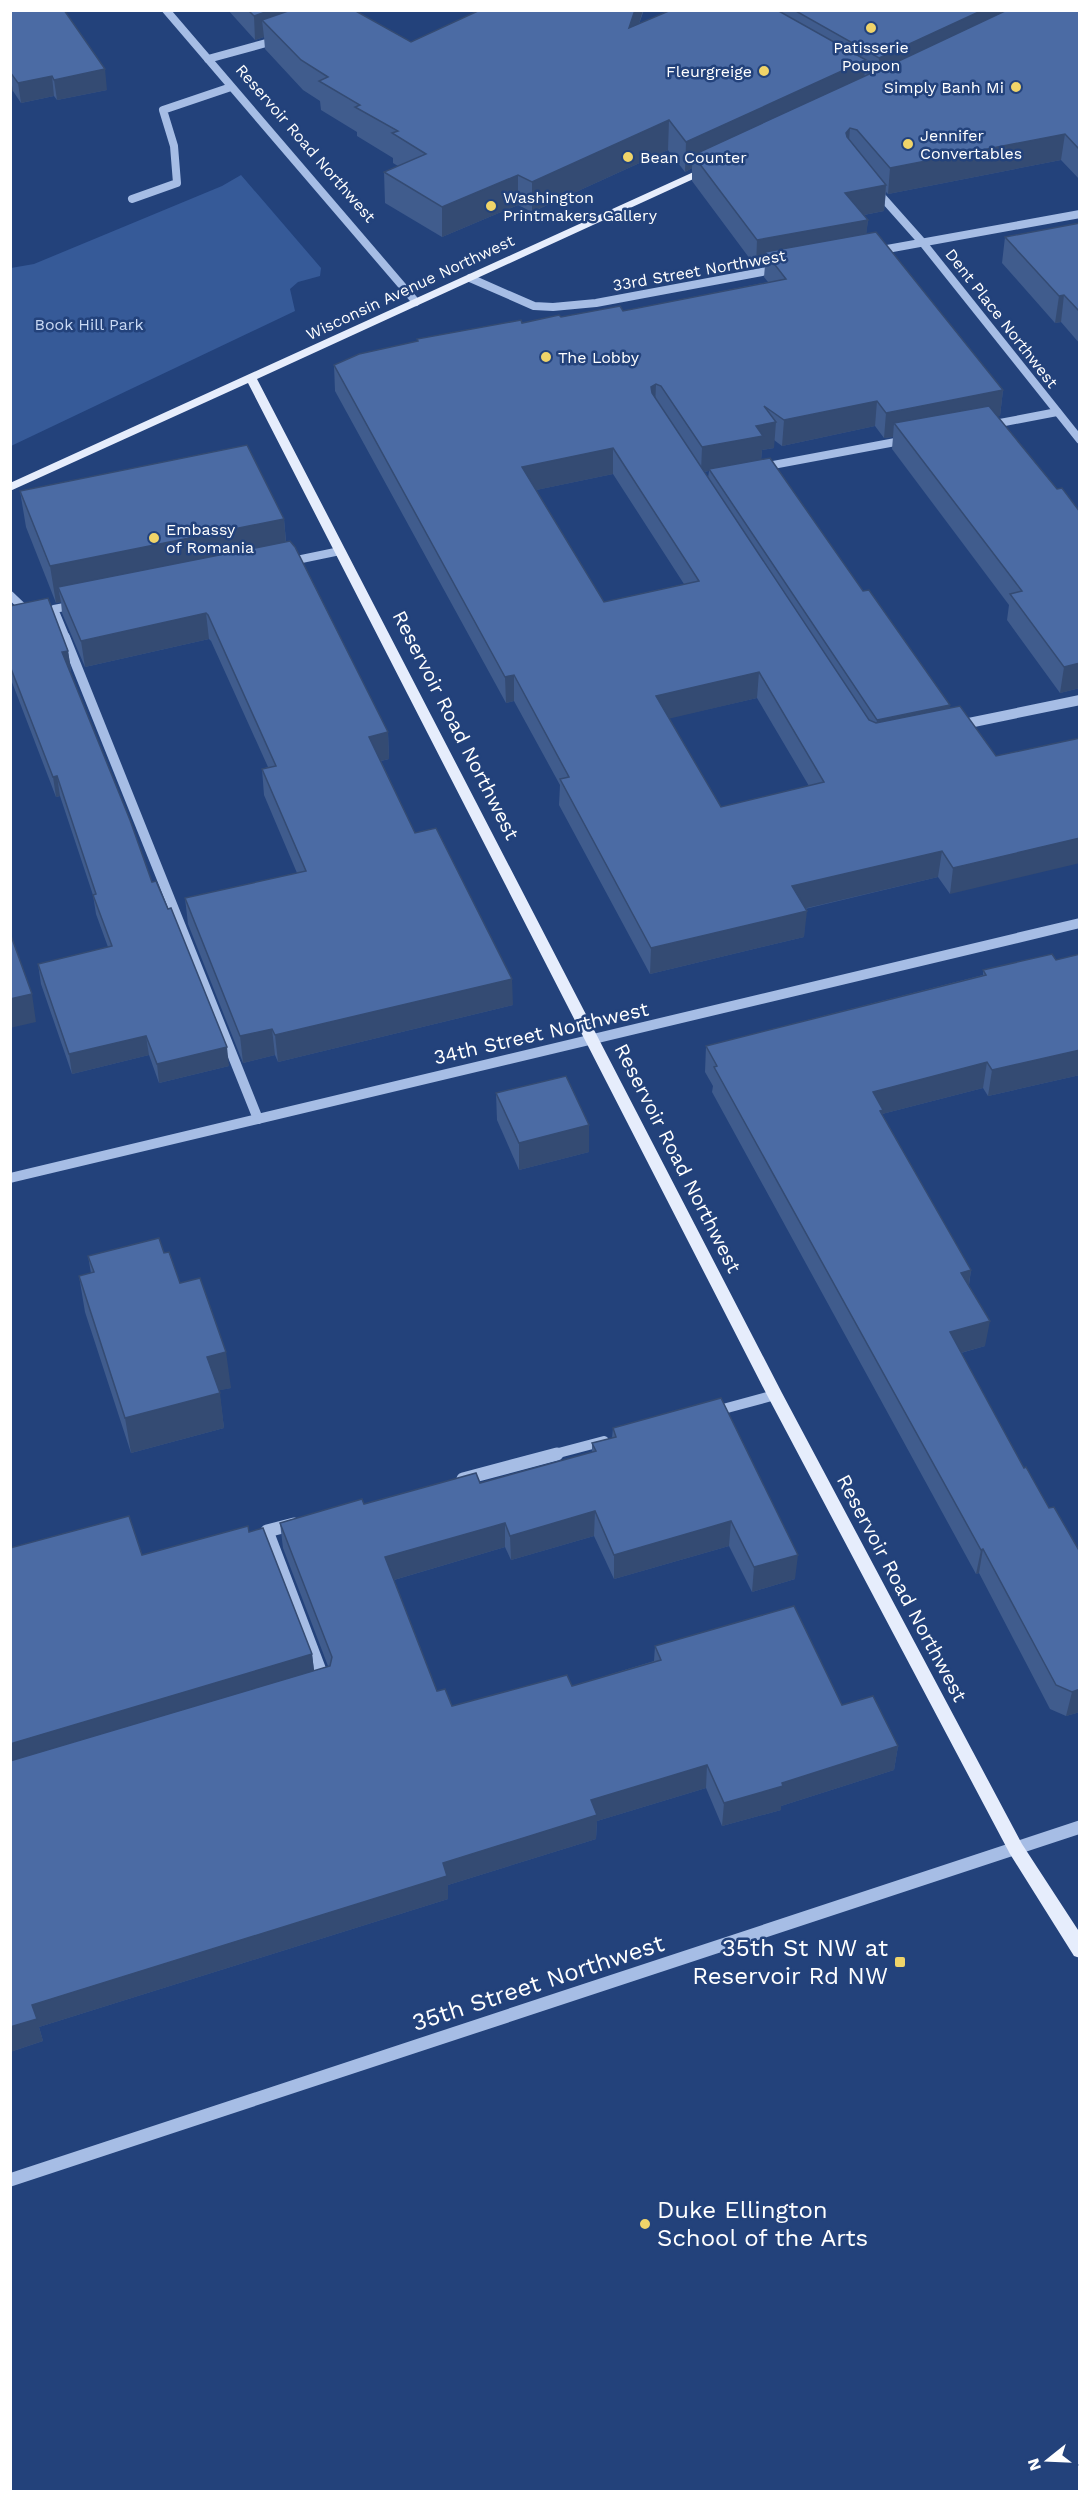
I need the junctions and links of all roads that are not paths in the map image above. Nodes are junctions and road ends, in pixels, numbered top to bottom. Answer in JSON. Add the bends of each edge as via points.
{"nodes":[{"id":1,"x":166,"y":10,"type":"edge"},
{"id":2,"x":285,"y":37,"type":"edge"},
{"id":3,"x":208,"y":59,"type":"junction"},
{"id":4,"x":231,"y":87,"type":"junction"},
{"id":5,"x":715,"y":165,"type":"edge"},
{"id":6,"x":871,"y":185,"type":"edge"},
{"id":7,"x":132,"y":199,"type":"dead end"},
{"id":8,"x":1080,"y":214,"type":"edge"},
{"id":9,"x":923,"y":243,"type":"junction"},
{"id":10,"x":864,"y":253,"type":"edge"},
{"id":11,"x":783,"y":268,"type":"edge"},
{"id":12,"x":470,"y":278,"type":"junction"},
{"id":13,"x":416,"y":302,"type":"junction"},
{"id":14,"x":251,"y":378,"type":"junction"},
{"id":15,"x":1057,"y":412,"type":"junction"},
{"id":16,"x":984,"y":426,"type":"edge"},
{"id":17,"x":916,"y":439,"type":"edge"},
{"id":18,"x":1080,"y":440,"type":"edge"},
{"id":19,"x":756,"y":469,"type":"edge"},
{"id":20,"x":10,"y":488,"type":"edge"},
{"id":21,"x":340,"y":551,"type":"junction"},
{"id":22,"x":281,"y":563,"type":"edge"},
{"id":23,"x":10,"y":595,"type":"edge"},
{"id":24,"x":88,"y":602,"type":"edge"},
{"id":25,"x":46,"y":611,"type":"junction"},
{"id":26,"x":1080,"y":700,"type":"edge"},
{"id":27,"x":952,"y":726,"type":"edge"},
{"id":28,"x":1080,"y":923,"type":"edge"},
{"id":29,"x":593,"y":1039,"type":"junction"},
{"id":30,"x":258,"y":1119,"type":"junction"},
{"id":31,"x":10,"y":1178,"type":"edge"},
{"id":32,"x":775,"y":1395,"type":"junction"},
{"id":33,"x":703,"y":1414,"type":"edge"},
{"id":34,"x":611,"y":1439,"type":"edge"},
{"id":35,"x":450,"y":1482,"type":"edge"},
{"id":36,"x":301,"y":1522,"type":"edge"},
{"id":37,"x":315,"y":1688,"type":"edge"},
{"id":38,"x":1080,"y":1827,"type":"edge"},
{"id":39,"x":1016,"y":1849,"type":"junction"},
{"id":40,"x":1080,"y":1950,"type":"edge"},
{"id":41,"x":10,"y":2180,"type":"edge"}],
"edges":[{"from":1,"to":3,"type":"street","name":"Reservoir Road Northwest"},
{"from":2,"to":3,"type":"street"},
{"from":3,"to":4,"type":"street","name":"Reservoir Road Northwest"},
{"from":4,"to":7,"type":"street","via":[[163,110],[174,146],[177,183]]},
{"from":4,"to":13,"type":"street","name":"Reservoir Road Northwest"},
{"from":5,"to":12,"type":"main road","name":"Wisconsin Avenue Northwest"},
{"from":6,"to":9,"type":"street","name":"Dent Place Northwest"},
{"from":8,"to":9,"type":"street"},
{"from":9,"to":10,"type":"street"},
{"from":9,"to":15,"type":"street","name":"Dent Place Northwest"},
{"from":11,"to":12,"type":"street","name":"33rd Street Northwest","via":[[596,303],[553,307],[534,306]]},
{"from":12,"to":13,"type":"main road","name":"Wisconsin Avenue Northwest"},
{"from":13,"to":14,"type":"main road","name":"Wisconsin Avenue Northwest"},
{"from":14,"to":20,"type":"main road","name":"Wisconsin Avenue Northwest"},
{"from":14,"to":21,"type":"main road","name":"Reservoir Road Northwest"},
{"from":15,"to":16,"type":"street"},
{"from":15,"to":18,"type":"street","name":"Dent Place Northwest"},
{"from":17,"to":19,"type":"street"},
{"from":21,"to":22,"type":"street"},
{"from":21,"to":29,"type":"main road","name":"Reservoir Road Northwest"},
{"from":23,"to":25,"type":"street","via":[[30,614]]},
{"from":24,"to":25,"type":"street"},
{"from":25,"to":30,"type":"street"},
{"from":26,"to":27,"type":"street"},
{"from":28,"to":29,"type":"street","name":"34th Street Northwest"},
{"from":29,"to":30,"type":"street","name":"34th Street Northwest"},
{"from":29,"to":32,"type":"main road","name":"Reservoir Road Northwest"},
{"from":30,"to":31,"type":"street","name":"34th Street Northwest"},
{"from":32,"to":33,"type":"street"},
{"from":32,"to":39,"type":"main road","name":"Reservoir Road Northwest"},
{"from":34,"to":35,"type":"street"},
{"from":36,"to":37,"type":"street","via":[[267,1531],[326,1684]]},
{"from":38,"to":39,"type":"street","name":"35th Street Northwest"},
{"from":39,"to":40,"type":"main road","name":"Reservoir Road Northwest"},
{"from":39,"to":41,"type":"street","name":"35th Street Northwest"}]}
